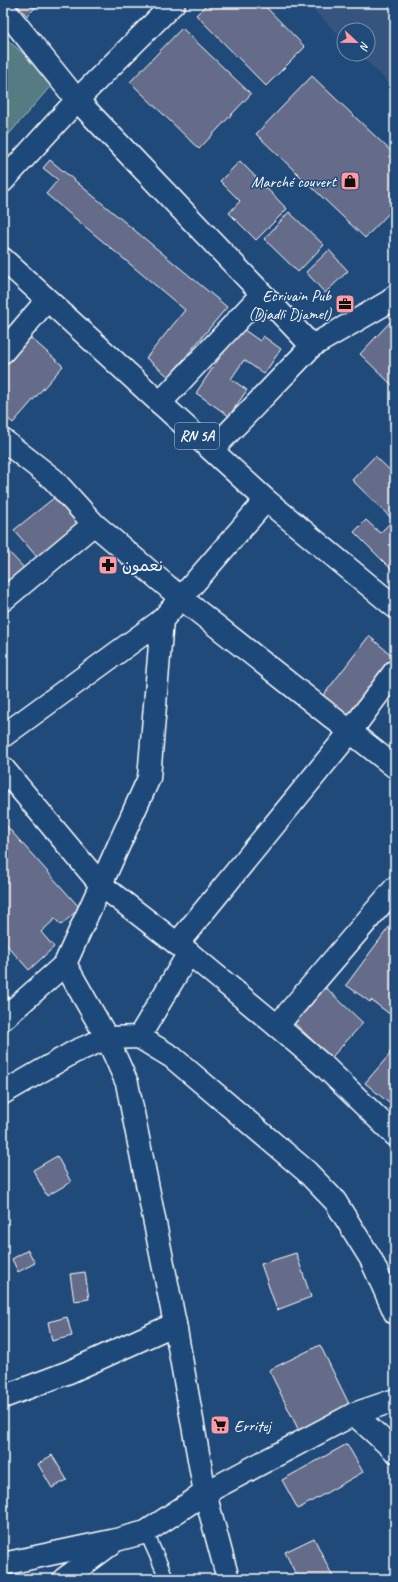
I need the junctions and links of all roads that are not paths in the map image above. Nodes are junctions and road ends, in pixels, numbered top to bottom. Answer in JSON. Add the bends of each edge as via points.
{"nodes":[{"id":1,"x":174,"y":3,"type":"edge"},
{"id":2,"x":3,"y":8,"type":"edge"},
{"id":3,"x":77,"y":100,"type":"junction"},
{"id":4,"x":3,"y":181,"type":"edge"},
{"id":5,"x":3,"y":259,"type":"edge"},
{"id":6,"x":262,"y":294,"type":"junction"},
{"id":7,"x":47,"y":300,"type":"junction"},
{"id":8,"x":393,"y":301,"type":"edge"},
{"id":9,"x":312,"y":346,"type":"junction"},
{"id":10,"x":3,"y":352,"type":"edge"},
{"id":11,"x":160,"y":403,"type":"junction"},
{"id":12,"x":3,"y":440,"type":"edge"},
{"id":13,"x":212,"y":450,"type":"junction"},
{"id":14,"x":266,"y":500,"type":"junction"},
{"id":15,"x":94,"y":524,"type":"junction"},
{"id":16,"x":181,"y":598,"type":"junction"},
{"id":17,"x":3,"y":600,"type":"edge"},
{"id":18,"x":395,"y":607,"type":"edge"},
{"id":19,"x":162,"y":620,"type":"junction"},
{"id":20,"x":395,"y":671,"type":"edge"},
{"id":21,"x":351,"y":730,"type":"junction"},
{"id":22,"x":3,"y":736,"type":"edge"},
{"id":23,"x":395,"y":767,"type":"edge"},
{"id":24,"x":3,"y":768,"type":"edge"},
{"id":25,"x":101,"y":885,"type":"junction"},
{"id":26,"x":395,"y":888,"type":"edge"},
{"id":27,"x":183,"y":949,"type":"junction"},
{"id":28,"x":65,"y":964,"type":"junction"},
{"id":29,"x":3,"y":1019,"type":"edge"},
{"id":30,"x":276,"y":1026,"type":"junction"},
{"id":31,"x":139,"y":1037,"type":"junction"},
{"id":32,"x":107,"y":1038,"type":"junction"},
{"id":33,"x":3,"y":1093,"type":"edge"},
{"id":34,"x":395,"y":1135,"type":"edge"},
{"id":35,"x":395,"y":1313,"type":"edge"},
{"id":36,"x":175,"y":1324,"type":"junction"},
{"id":37,"x":3,"y":1397,"type":"edge"},
{"id":38,"x":395,"y":1400,"type":"edge"},
{"id":39,"x":354,"y":1414,"type":"junction"},
{"id":40,"x":395,"y":1451,"type":"edge"},
{"id":41,"x":205,"y":1493,"type":"junction"},
{"id":42,"x":146,"y":1532,"type":"junction"},
{"id":43,"x":116,"y":1540,"type":"junction"},
{"id":44,"x":3,"y":1564,"type":"edge"},
{"id":45,"x":64,"y":1579,"type":"edge"},
{"id":46,"x":167,"y":1579,"type":"edge"},
{"id":47,"x":228,"y":1579,"type":"edge"}],
"edges":[{"from":1,"to":3,"type":"street"},
{"from":2,"to":3,"type":"street"},
{"from":3,"to":4,"type":"street"},
{"from":3,"to":6,"type":"street"},
{"from":5,"to":7,"type":"street","number":"RN 5A"},
{"from":6,"to":9,"type":"street"},
{"from":6,"to":11,"type":"street"},
{"from":7,"to":10,"type":"street"},
{"from":7,"to":11,"type":"street","number":"RN 5A"},
{"from":8,"to":9,"type":"street"},
{"from":9,"to":13,"type":"street"},
{"from":11,"to":13,"type":"street","number":"RN 5A"},
{"from":12,"to":15,"type":"street","via":[[52,479]]},
{"from":13,"to":14,"type":"street","number":"RN 5A"},
{"from":14,"to":16,"type":"street"},
{"from":14,"to":18,"type":"street","number":"RN 5A"},
{"from":15,"to":16,"type":"street"},
{"from":15,"to":17,"type":"street"},
{"from":16,"to":19,"type":"street"},
{"from":16,"to":21,"type":"street"},
{"from":19,"to":22,"type":"street"},
{"from":19,"to":25,"type":"street","via":[[149,778]]},
{"from":20,"to":21,"type":"street"},
{"from":21,"to":23,"type":"street"},
{"from":21,"to":27,"type":"street"},
{"from":24,"to":25,"type":"street"},
{"from":25,"to":27,"type":"street"},
{"from":25,"to":28,"type":"street"},
{"from":26,"to":30,"type":"street"},
{"from":27,"to":30,"type":"street"},
{"from":27,"to":31,"type":"street"},
{"from":28,"to":29,"type":"street"},
{"from":28,"to":32,"type":"street"},
{"from":30,"to":34,"type":"street","via":[[325,1067]]},
{"from":31,"to":32,"type":"street"},
{"from":31,"to":35,"type":"street","via":[[172,1057],[306,1171],[335,1201],[371,1259]]},
{"from":32,"to":33,"type":"street","via":[[74,1052]]},
{"from":32,"to":36,"type":"street","via":[[127,1083]]},
{"from":36,"to":37,"type":"street","via":[[68,1372]]},
{"from":36,"to":41,"type":"street"},
{"from":38,"to":39,"type":"street"},
{"from":39,"to":40,"type":"street"},
{"from":39,"to":41,"type":"street"},
{"from":41,"to":42,"type":"street"},
{"from":41,"to":47,"type":"street"},
{"from":42,"to":43,"type":"street"},
{"from":42,"to":46,"type":"lane"},
{"from":43,"to":44,"type":"street"},
{"from":43,"to":45,"type":"street"}]}
